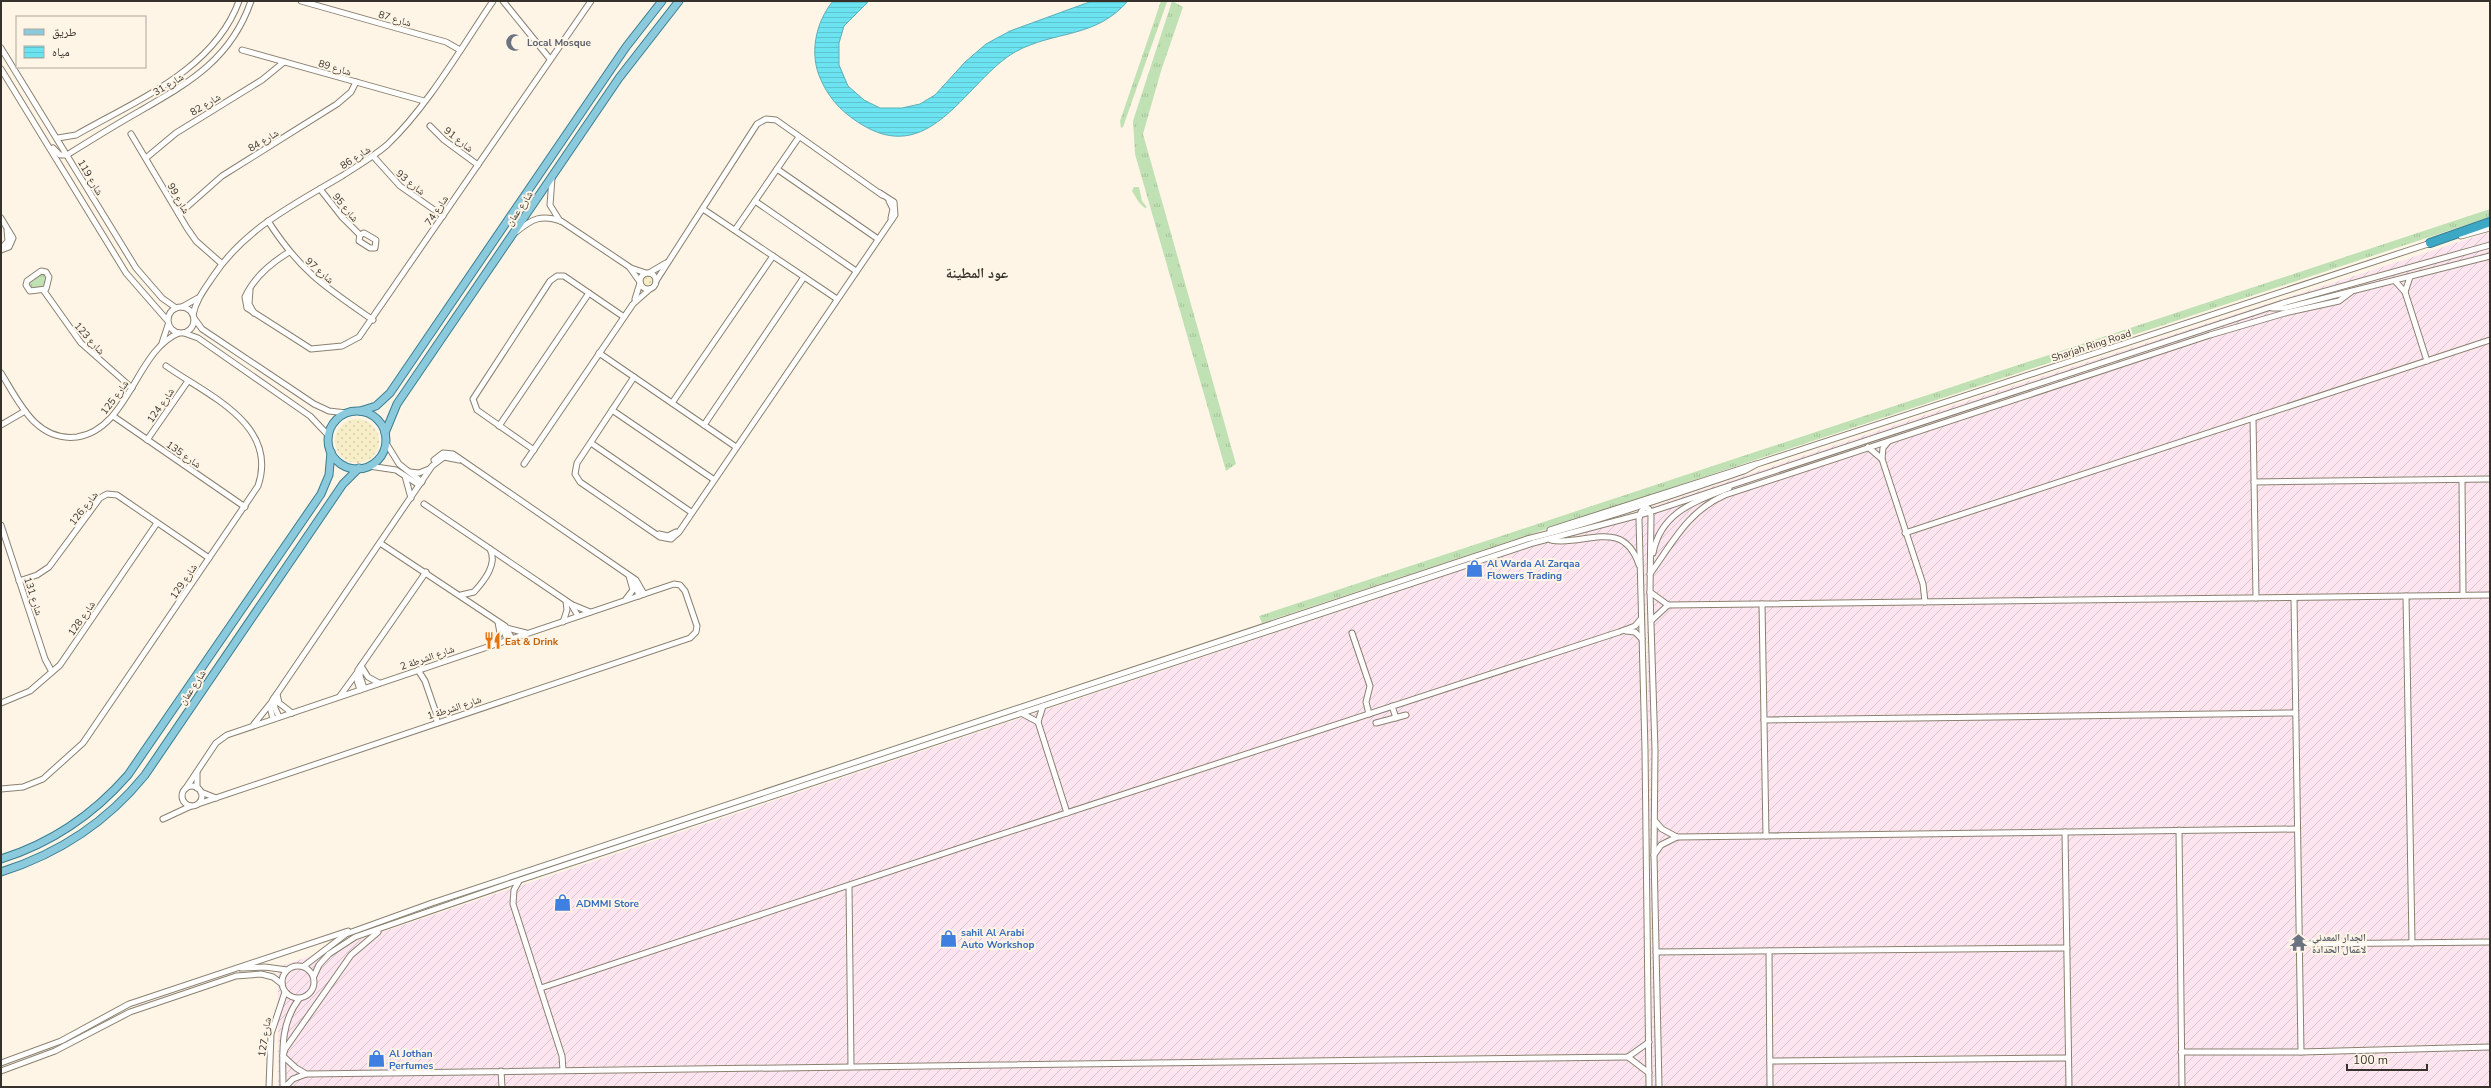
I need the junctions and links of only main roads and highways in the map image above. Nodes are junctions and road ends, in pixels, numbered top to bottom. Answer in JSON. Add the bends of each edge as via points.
{"nodes":[{"id":1,"x":662,"y":1,"type":"edge"},
{"id":2,"x":680,"y":1,"type":"edge"},
{"id":3,"x":2490,"y":222,"type":"edge"},
{"id":4,"x":2430,"y":243,"type":"road end"},
{"id":5,"x":360,"y":412,"type":"junction"},
{"id":6,"x":385,"y":433,"type":"junction"},
{"id":7,"x":331,"y":452,"type":"junction"},
{"id":8,"x":359,"y":468,"type":"junction"},
{"id":9,"x":1,"y":859,"type":"edge"},
{"id":10,"x":1,"y":872,"type":"edge"}],
"edges":[{"from":1,"to":5,"type":"main road","name":"شارع عمان","via":[[626,47],[390,394],[376,406]]},
{"from":2,"to":6,"type":"main road","name":"شارع عمان","via":[[619,78],[397,404]]},
{"from":3,"to":4,"type":"highway"},
{"from":5,"to":6,"type":"main road","via":[[373,416]]},
{"from":5,"to":7,"type":"main road","via":[[346,413],[337,420],[329,436]]},
{"from":6,"to":8,"type":"main road","via":[[386,443],[382,454],[370,466]]},
{"from":7,"to":8,"type":"main road","via":[[346,466]]},
{"from":7,"to":9,"type":"main road","name":"شارع عمان","via":[[329,475],[321,494],[132,769],[105,799],[80,821],[45,842]]},
{"from":8,"to":10,"type":"main road","name":"شارع عمان","via":[[343,484],[145,775],[128,795],[100,821],[66,844],[30,862]]}]}
